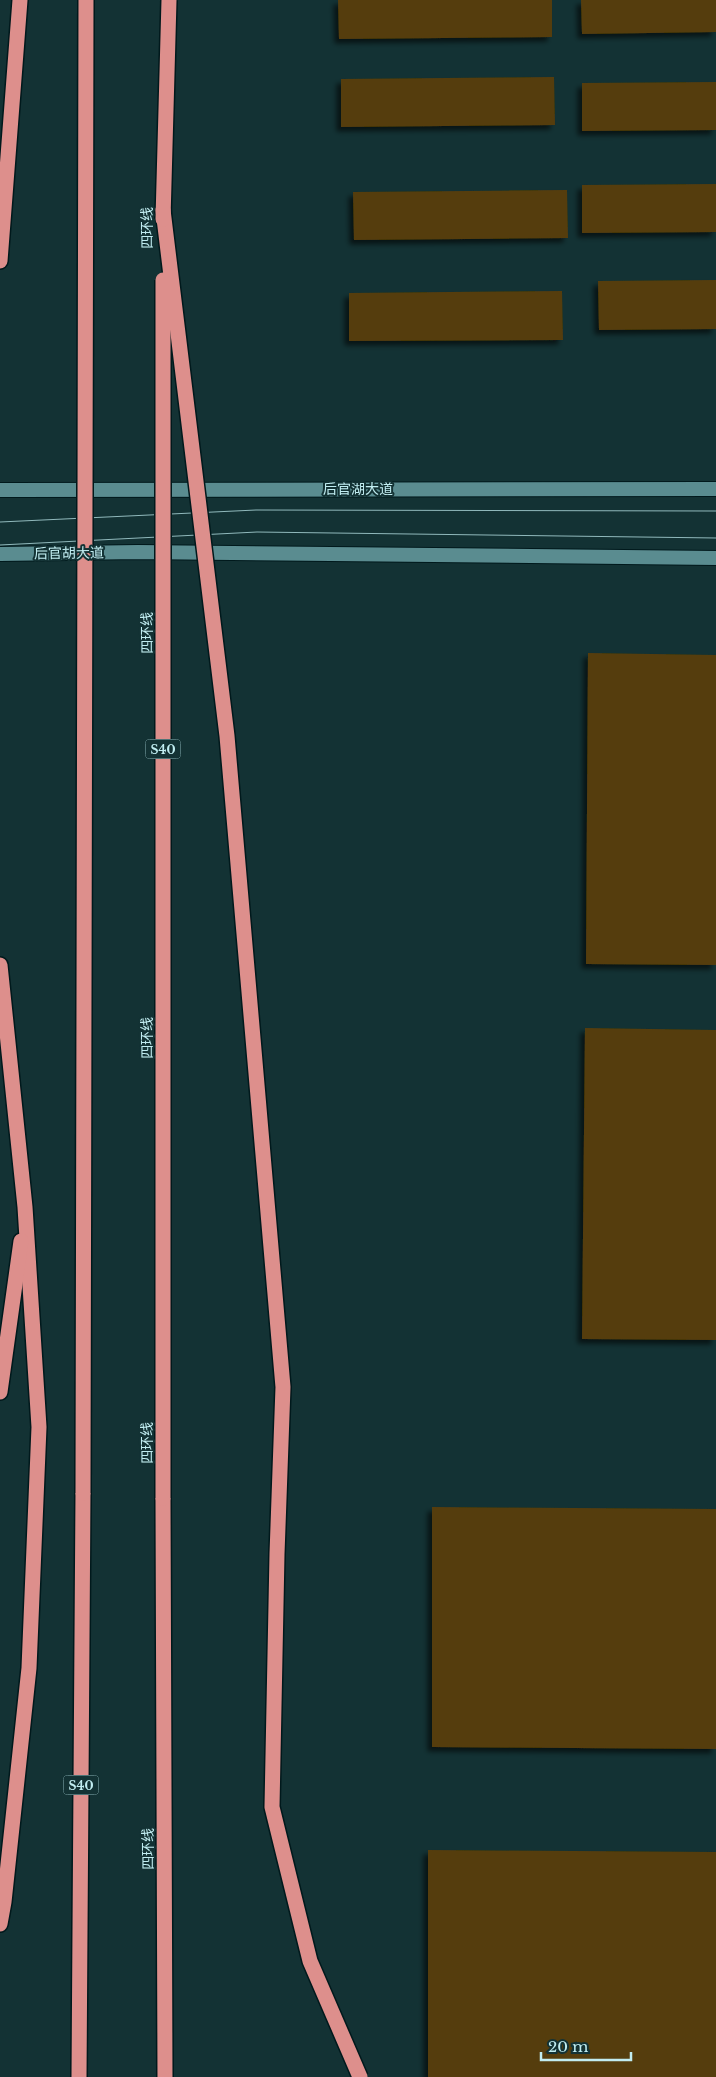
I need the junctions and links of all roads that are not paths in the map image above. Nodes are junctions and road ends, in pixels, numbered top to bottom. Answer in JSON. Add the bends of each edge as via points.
{"nodes":[{"id":1,"x":20,"y":0,"type":"edge"},
{"id":2,"x":86,"y":0,"type":"edge"},
{"id":3,"x":169,"y":0,"type":"edge"},
{"id":4,"x":164,"y":210,"type":"junction"},
{"id":5,"x":0,"y":261,"type":"edge"},
{"id":6,"x":716,"y":489,"type":"edge"},
{"id":7,"x":0,"y":490,"type":"edge"},
{"id":8,"x":0,"y":554,"type":"edge"},
{"id":9,"x":716,"y":558,"type":"edge"},
{"id":10,"x":0,"y":965,"type":"edge"},
{"id":11,"x":25,"y":1207,"type":"junction"},
{"id":12,"x":0,"y":1392,"type":"edge"},
{"id":13,"x":0,"y":1924,"type":"edge"},
{"id":14,"x":79,"y":2077,"type":"edge"},
{"id":15,"x":165,"y":2077,"type":"edge"},
{"id":16,"x":360,"y":2077,"type":"edge"}],
"edges":[{"from":1,"to":5,"type":"highway"},
{"from":2,"to":14,"type":"highway","number":"S40","bridge":true,"via":[[84,1493]]},
{"from":3,"to":4,"type":"highway","name":"四环线","number":"S40","bridge":true},
{"from":4,"to":15,"type":"highway","name":"四环线","number":"S40","bridge":true},
{"from":4,"to":16,"type":"highway","bridge":true,"via":[[227,736],[283,1387],[272,1807],[310,1961]]},
{"from":6,"to":7,"type":"main road","name":"后官湖大道"},
{"from":8,"to":9,"type":"main road","name":"后官胡大道","via":[[138,552]]},
{"from":10,"to":11,"type":"highway"},
{"from":11,"to":12,"type":"highway"},
{"from":11,"to":13,"type":"highway","via":[[39,1426],[29,1668]]}]}
